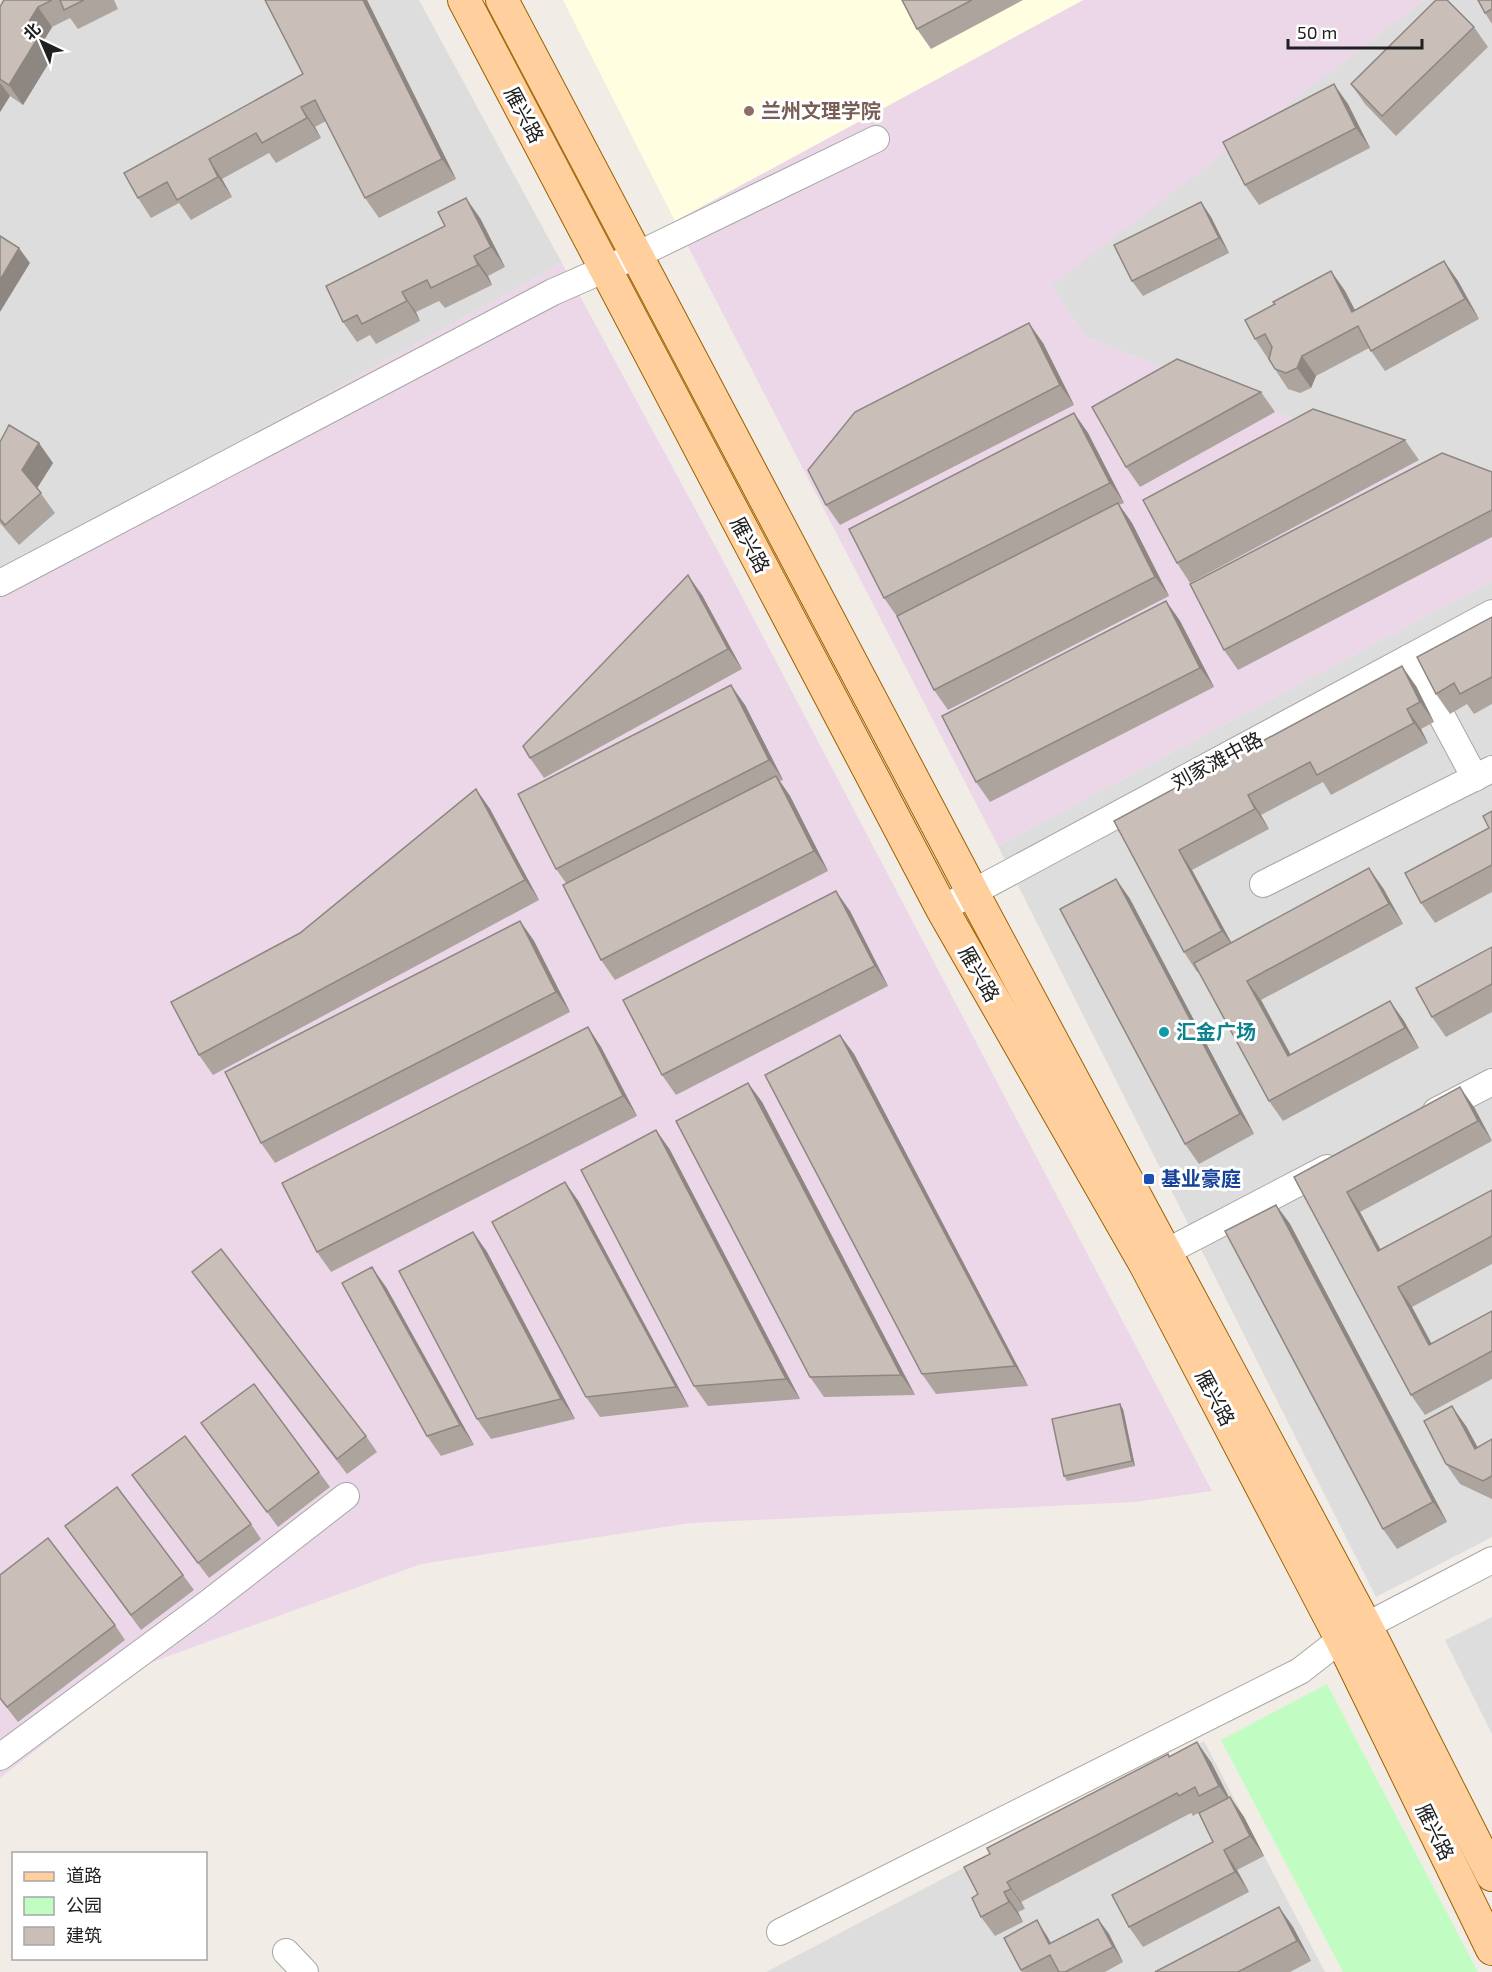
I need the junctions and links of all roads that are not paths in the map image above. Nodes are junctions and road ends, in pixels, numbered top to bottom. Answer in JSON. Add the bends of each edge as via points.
{"nodes":[{"id":1,"x":464,"y":0,"type":"edge"},
{"id":2,"x":502,"y":0,"type":"edge"},
{"id":3,"x":876,"y":139,"type":"dead end"},
{"id":4,"x":635,"y":256,"type":"junction"},
{"id":5,"x":605,"y":270,"type":"junction"},
{"id":6,"x":0,"y":583,"type":"edge"},
{"id":7,"x":1492,"y":613,"type":"edge"},
{"id":8,"x":1410,"y":657,"type":"junction"},
{"id":9,"x":1484,"y":773,"type":"edge"},
{"id":10,"x":1263,"y":884,"type":"dead end"},
{"id":11,"x":973,"y":893,"type":"junction"},
{"id":12,"x":942,"y":909,"type":"junction"},
{"id":13,"x":1492,"y":1082,"type":"edge"},
{"id":14,"x":1418,"y":1121,"type":"edge"},
{"id":15,"x":1345,"y":1159,"type":"edge"},
{"id":16,"x":1155,"y":1258,"type":"junction"},
{"id":17,"x":346,"y":1496,"type":"dead end"},
{"id":18,"x":1492,"y":1560,"type":"edge"},
{"id":19,"x":1353,"y":1632,"type":"junction"},
{"id":20,"x":0,"y":1758,"type":"edge"},
{"id":21,"x":1492,"y":1875,"type":"edge"},
{"id":22,"x":780,"y":1932,"type":"dead end"},
{"id":23,"x":1492,"y":1949,"type":"edge"},
{"id":24,"x":286,"y":1952,"type":"dead end"},
{"id":25,"x":305,"y":1972,"type":"edge"}],
"edges":[{"from":1,"to":5,"type":"main road","name":"雁兴路"},
{"from":2,"to":4,"type":"main road","name":"雁兴路"},
{"from":3,"to":4,"type":"street"},
{"from":4,"to":5,"type":"street"},
{"from":4,"to":11,"type":"main road","name":"雁兴路"},
{"from":5,"to":6,"type":"street","via":[[543,298]]},
{"from":5,"to":12,"type":"main road","name":"雁兴路"},
{"from":7,"to":8,"type":"street","name":"刘家滩中路"},
{"from":8,"to":9,"type":"street"},
{"from":8,"to":11,"type":"street","name":"刘家滩中路"},
{"from":9,"to":10,"type":"street"},
{"from":11,"to":12,"type":"street","name":"刘家滩中路"},
{"from":11,"to":16,"type":"main road","name":"雁兴路"},
{"from":12,"to":16,"type":"main road","name":"雁兴路"},
{"from":13,"to":14,"type":"street"},
{"from":15,"to":16,"type":"street"},
{"from":16,"to":19,"type":"main road","name":"雁兴路"},
{"from":17,"to":20,"type":"street"},
{"from":18,"to":19,"type":"street"},
{"from":19,"to":21,"type":"main road","name":"雁兴路"},
{"from":19,"to":22,"type":"street","via":[[1300,1671]]},
{"from":19,"to":23,"type":"main road","name":"雁兴路"},
{"from":24,"to":25,"type":"street"}]}
